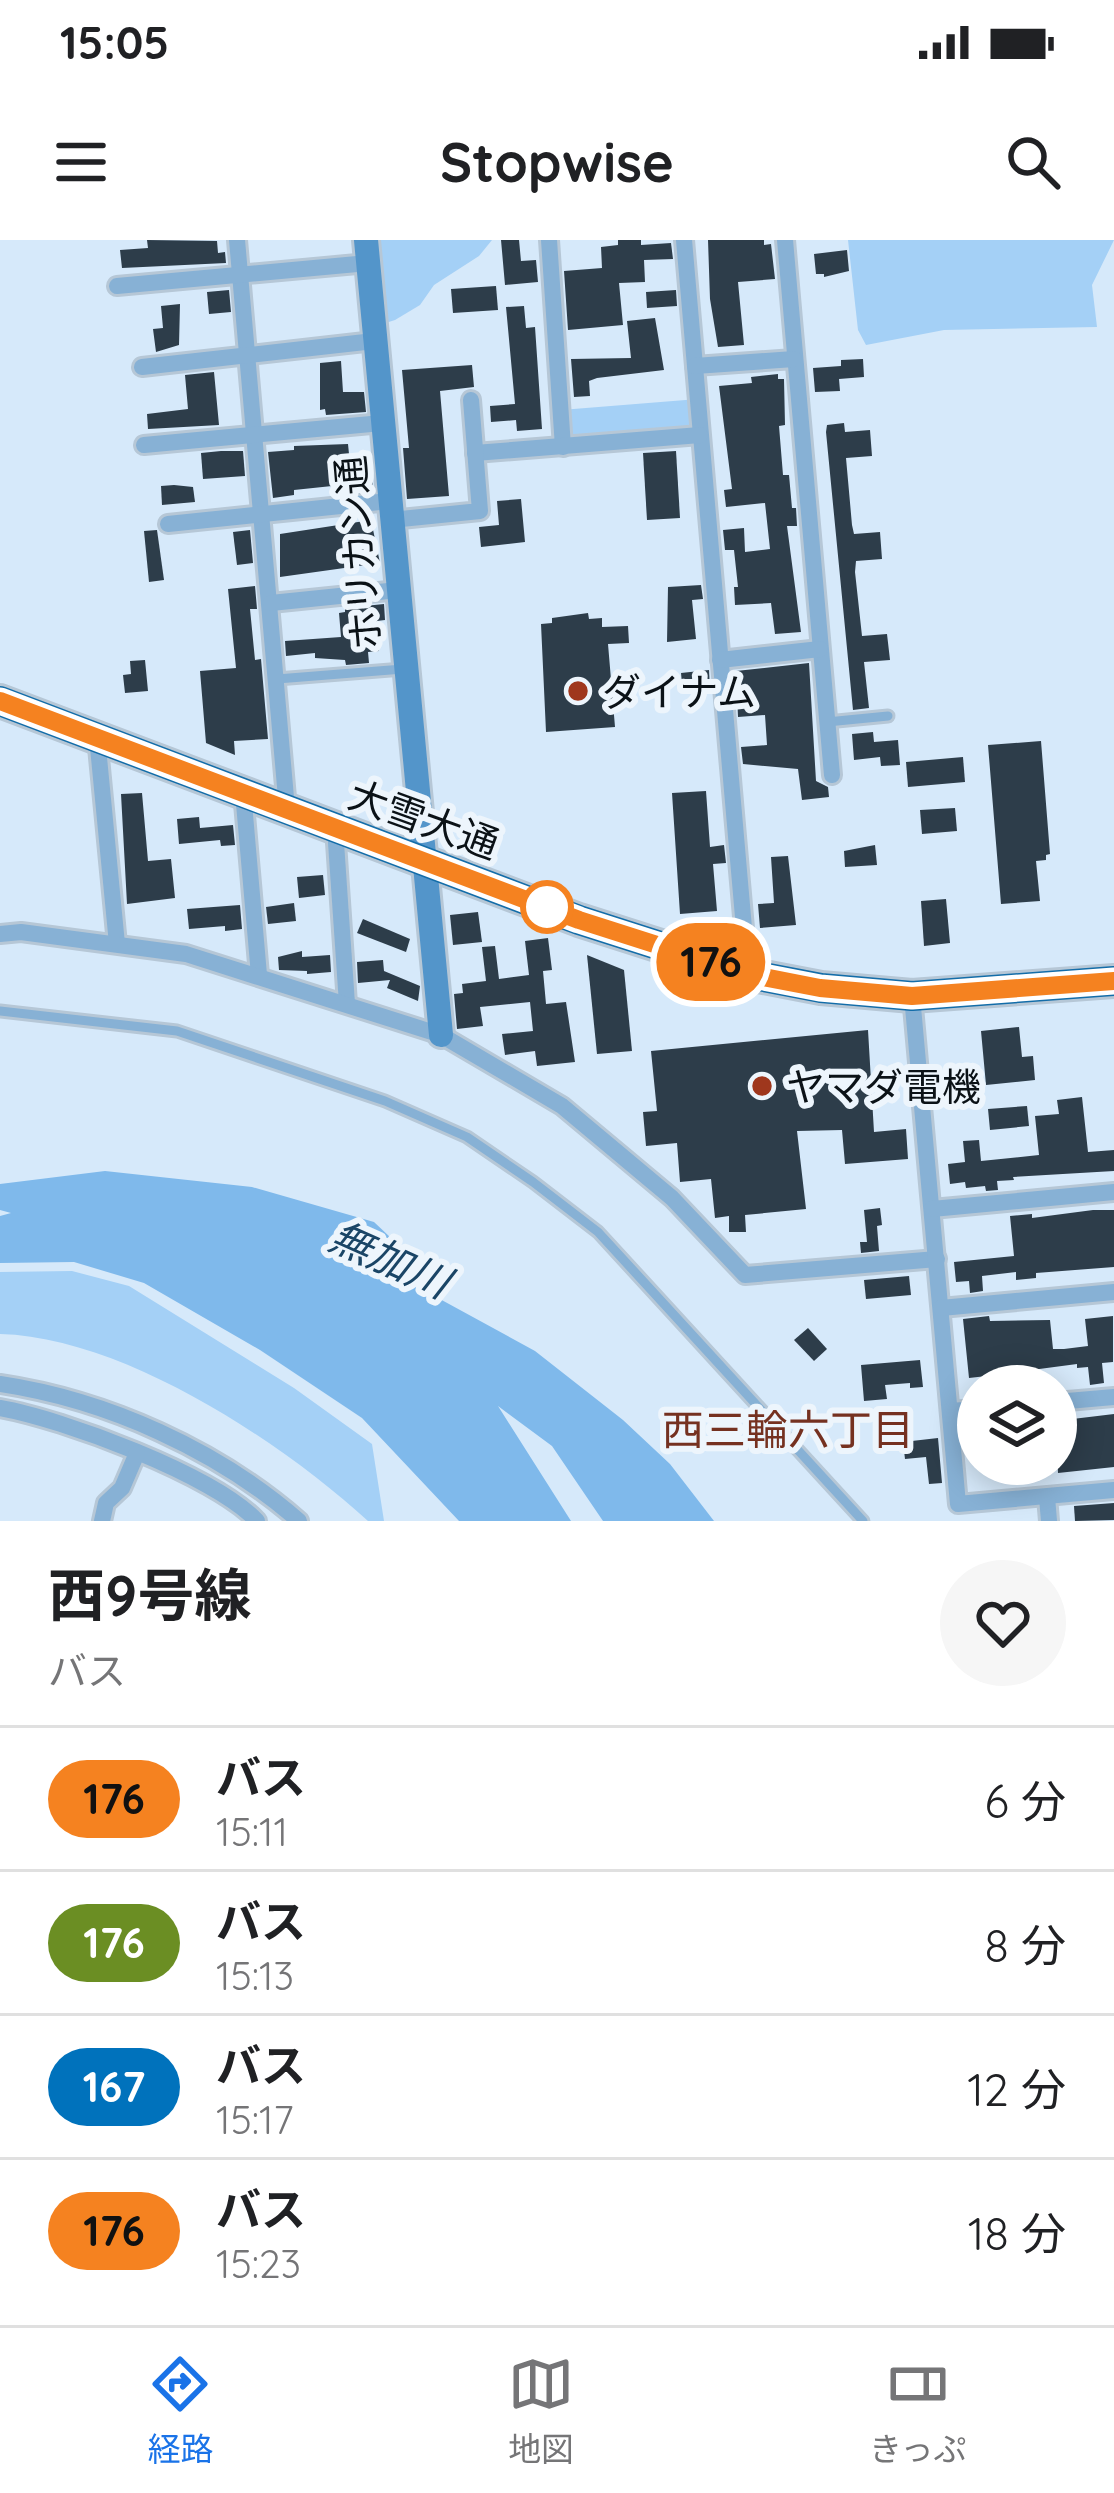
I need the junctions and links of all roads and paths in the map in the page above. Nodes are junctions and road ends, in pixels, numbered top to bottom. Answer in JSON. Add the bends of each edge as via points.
{"nodes":[{"id":1,"x":237,"y":240,"type":"edge"},
{"id":2,"x":549,"y":240,"type":"edge"},
{"id":3,"x":684,"y":240,"type":"edge"},
{"id":4,"x":785,"y":240,"type":"edge"},
{"id":5,"x":367,"y":252,"type":"edge"},
{"id":6,"x":240,"y":275,"type":"junction"},
{"id":7,"x":117,"y":286,"type":"dead end"},
{"id":8,"x":374,"y":341,"type":"junction"},
{"id":9,"x":248,"y":358,"type":"junction"},
{"id":10,"x":794,"y":359,"type":"junction"},
{"id":11,"x":695,"y":366,"type":"junction"},
{"id":12,"x":142,"y":367,"type":"dead end"},
{"id":13,"x":471,"y":400,"type":"dead end"},
{"id":14,"x":382,"y":423,"type":"junction"},
{"id":15,"x":255,"y":435,"type":"junction"},
{"id":16,"x":700,"y":436,"type":"junction"},
{"id":17,"x":144,"y":445,"type":"dead end"},
{"id":18,"x":563,"y":447,"type":"junction"},
{"id":19,"x":475,"y":453,"type":"junction"},
{"id":20,"x":390,"y":510,"type":"junction"},
{"id":21,"x":263,"y":514,"type":"junction"},
{"id":22,"x":168,"y":524,"type":"dead end"},
{"id":23,"x":398,"y":590,"type":"junction"},
{"id":24,"x":272,"y":603,"type":"junction"},
{"id":25,"x":820,"y":649,"type":"junction"},
{"id":26,"x":720,"y":659,"type":"junction"},
{"id":27,"x":405,"y":669,"type":"junction"},
{"id":28,"x":277,"y":679,"type":"junction"},
{"id":29,"x":0,"y":701,"type":"edge"},
{"id":30,"x":888,"y":716,"type":"dead end"},
{"id":31,"x":827,"y":722,"type":"junction"},
{"id":32,"x":97,"y":736,"type":"junction"},
{"id":33,"x":832,"y":776,"type":"dead end"},
{"id":34,"x":243,"y":792,"type":"junction"},
{"id":35,"x":287,"y":809,"type":"junction"},
{"id":36,"x":335,"y":828,"type":"junction"},
{"id":37,"x":423,"y":859,"type":"junction"},
{"id":38,"x":0,"y":934,"type":"edge"},
{"id":39,"x":117,"y":944,"type":"junction"},
{"id":40,"x":748,"y":974,"type":"junction"},
{"id":41,"x":259,"y":975,"type":"junction"},
{"id":42,"x":1114,"y":981,"type":"edge"},
{"id":43,"x":912,"y":996,"type":"junction"},
{"id":44,"x":346,"y":1004,"type":"junction"},
{"id":45,"x":0,"y":1010,"type":"edge"},
{"id":46,"x":441,"y":1036,"type":"junction"},
{"id":47,"x":1114,"y":1192,"type":"edge"},
{"id":48,"x":932,"y":1209,"type":"junction"},
{"id":49,"x":937,"y":1259,"type":"junction"},
{"id":50,"x":1114,"y":1292,"type":"edge"},
{"id":51,"x":941,"y":1308,"type":"junction"},
{"id":52,"x":0,"y":1384,"type":"edge"},
{"id":53,"x":1114,"y":1397,"type":"edge"},
{"id":54,"x":1077,"y":1400,"type":"edge"},
{"id":55,"x":0,"y":1408,"type":"edge"},
{"id":56,"x":957,"y":1410,"type":"edge"},
{"id":57,"x":950,"y":1411,"type":"junction"},
{"id":58,"x":137,"y":1453,"type":"junction"},
{"id":59,"x":1114,"y":1490,"type":"edge"},
{"id":60,"x":1047,"y":1497,"type":"junction"},
{"id":61,"x":101,"y":1521,"type":"edge"},
{"id":62,"x":257,"y":1521,"type":"edge"},
{"id":63,"x":299,"y":1521,"type":"edge"},
{"id":64,"x":863,"y":1521,"type":"edge"},
{"id":65,"x":1049,"y":1521,"type":"edge"}],
"edges":[{"from":1,"to":6,"type":"street"},
{"from":2,"to":18,"type":"street"},
{"from":3,"to":11,"type":"street"},
{"from":4,"to":10,"type":"street"},
{"from":5,"to":6,"type":"street"},
{"from":5,"to":8,"type":"street","name":"ホリカン通"},
{"from":6,"to":7,"type":"street"},
{"from":6,"to":9,"type":"street"},
{"from":8,"to":9,"type":"street"},
{"from":8,"to":14,"type":"street","name":"ホリカン通"},
{"from":9,"to":12,"type":"street"},
{"from":9,"to":15,"type":"street"},
{"from":10,"to":11,"type":"street"},
{"from":10,"to":25,"type":"street"},
{"from":11,"to":16,"type":"street"},
{"from":13,"to":19,"type":"street"},
{"from":14,"to":15,"type":"street"},
{"from":14,"to":20,"type":"street","name":"ホリカン通"},
{"from":15,"to":17,"type":"street"},
{"from":15,"to":21,"type":"street"},
{"from":16,"to":18,"type":"street"},
{"from":16,"to":26,"type":"street"},
{"from":18,"to":19,"type":"street"},
{"from":19,"to":20,"type":"street","via":[[480,511]]},
{"from":20,"to":21,"type":"street"},
{"from":20,"to":23,"type":"street","name":"ホリカン通"},
{"from":21,"to":22,"type":"street"},
{"from":21,"to":24,"type":"street"},
{"from":23,"to":24,"type":"street"},
{"from":23,"to":27,"type":"street","name":"ホリカン通"},
{"from":24,"to":28,"type":"street"},
{"from":25,"to":26,"type":"street"},
{"from":25,"to":31,"type":"street"},
{"from":26,"to":40,"type":"street"},
{"from":27,"to":28,"type":"lane"},
{"from":27,"to":37,"type":"street","name":"ホリカン通"},
{"from":28,"to":35,"type":"street"},
{"from":29,"to":32,"type":"highway","name":"大雪大通"},
{"from":30,"to":31,"type":"lane"},
{"from":31,"to":33,"type":"street"},
{"from":32,"to":34,"type":"highway","name":"大雪大通"},
{"from":32,"to":39,"type":"street"},
{"from":34,"to":35,"type":"highway","name":"大雪大通"},
{"from":34,"to":41,"type":"street"},
{"from":35,"to":36,"type":"highway","name":"大雪大通"},
{"from":36,"to":37,"type":"highway","name":"大雪大通"},
{"from":36,"to":44,"type":"street"},
{"from":37,"to":40,"type":"highway","name":"大雪大通"},
{"from":37,"to":46,"type":"street","name":"ホリカン通"},
{"from":38,"to":39,"type":"street"},
{"from":39,"to":41,"type":"street"},
{"from":40,"to":43,"type":"highway","name":"大雪大通"},
{"from":41,"to":44,"type":"street"},
{"from":42,"to":43,"type":"highway","name":"大雪大通"},
{"from":43,"to":48,"type":"street"},
{"from":44,"to":46,"type":"street"},
{"from":45,"to":64,"type":"lane","via":[[177,1031],[467,1137],[598,1232]]},
{"from":46,"to":49,"type":"street","via":[[562,1106],[672,1198],[745,1276]]},
{"from":47,"to":48,"type":"street"},
{"from":48,"to":49,"type":"street"},
{"from":49,"to":51,"type":"street"},
{"from":50,"to":51,"type":"street"},
{"from":51,"to":57,"type":"street"},
{"from":52,"to":63,"type":"street","via":[[114,1414],[193,1448]]},
{"from":53,"to":54,"type":"street"},
{"from":55,"to":58,"type":"street"},
{"from":56,"to":57,"type":"street"},
{"from":57,"to":60,"type":"street","via":[[958,1504]]},
{"from":58,"to":61,"type":"street"},
{"from":58,"to":62,"type":"street"},
{"from":59,"to":60,"type":"street"},
{"from":60,"to":65,"type":"street"}]}
